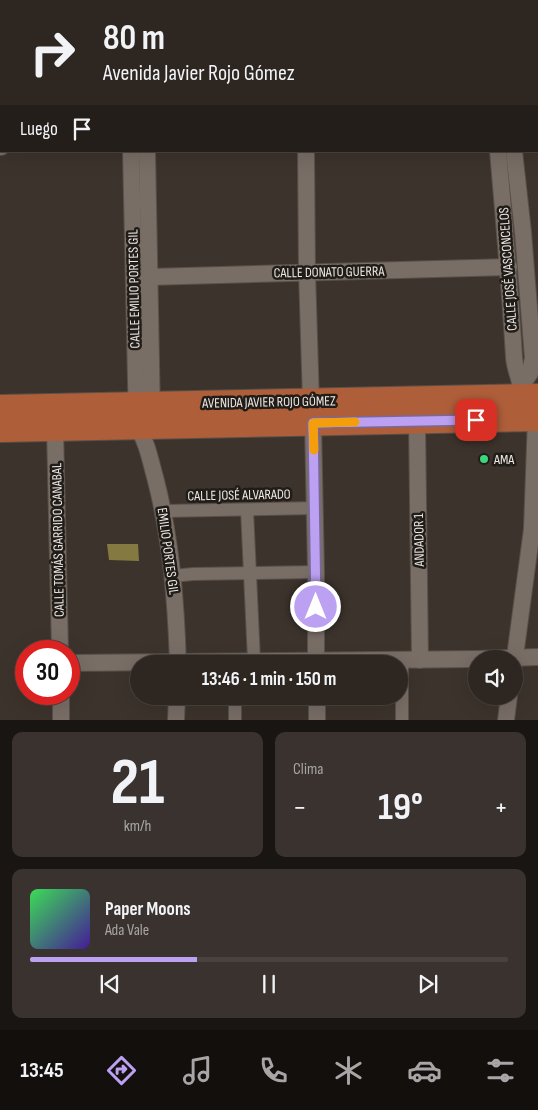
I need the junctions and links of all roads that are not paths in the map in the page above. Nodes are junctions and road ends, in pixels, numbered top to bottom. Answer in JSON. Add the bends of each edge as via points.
{"nodes":[{"id":1,"x":131,"y":152,"type":"edge"},
{"id":2,"x":147,"y":152,"type":"edge"},
{"id":3,"x":306,"y":152,"type":"edge"},
{"id":4,"x":498,"y":152,"type":"edge"},
{"id":5,"x":514,"y":152,"type":"edge"},
{"id":6,"x":531,"y":231,"type":"edge"},
{"id":7,"x":509,"y":267,"type":"junction"},
{"id":8,"x":306,"y":272,"type":"junction"},
{"id":9,"x":149,"y":277,"type":"junction"},
{"id":10,"x":531,"y":403,"type":"edge"},
{"id":11,"x":0,"y":408,"type":"edge"},
{"id":12,"x":312,"y":412,"type":"junction"},
{"id":13,"x":145,"y":420,"type":"junction"},
{"id":14,"x":417,"y":421,"type":"junction"},
{"id":15,"x":55,"y":428,"type":"junction"},
{"id":16,"x":0,"y":429,"type":"edge"},
{"id":17,"x":316,"y":508,"type":"junction"},
{"id":18,"x":247,"y":510,"type":"junction"},
{"id":19,"x":164,"y":511,"type":"junction"},
{"id":20,"x":535,"y":528,"type":"edge"},
{"id":21,"x":316,"y":572,"type":"junction"},
{"id":22,"x":250,"y":573,"type":"junction"},
{"id":23,"x":173,"y":576,"type":"junction"},
{"id":24,"x":60,"y":640,"type":"edge"},
{"id":25,"x":516,"y":650,"type":"edge"},
{"id":26,"x":178,"y":655,"type":"edge"},
{"id":27,"x":254,"y":655,"type":"edge"},
{"id":28,"x":316,"y":655,"type":"edge"},
{"id":29,"x":538,"y":657,"type":"edge"},
{"id":30,"x":468,"y":659,"type":"edge"},
{"id":31,"x":408,"y":660,"type":"edge"},
{"id":32,"x":420,"y":660,"type":"junction"},
{"id":33,"x":523,"y":660,"type":"edge"},
{"id":34,"x":80,"y":663,"type":"edge"},
{"id":35,"x":130,"y":663,"type":"edge"},
{"id":36,"x":60,"y":705,"type":"edge"},
{"id":37,"x":177,"y":705,"type":"edge"},
{"id":38,"x":235,"y":705,"type":"edge"},
{"id":39,"x":317,"y":705,"type":"edge"},
{"id":40,"x":402,"y":705,"type":"edge"},
{"id":41,"x":508,"y":705,"type":"edge"},
{"id":42,"x":61,"y":720,"type":"edge"},
{"id":43,"x":176,"y":720,"type":"edge"},
{"id":44,"x":235,"y":720,"type":"edge"},
{"id":45,"x":317,"y":720,"type":"edge"},
{"id":46,"x":402,"y":720,"type":"edge"},
{"id":47,"x":506,"y":720,"type":"edge"}],
"edges":[{"from":1,"to":13,"type":"street","name":"CALLE EMILIO PORTES GIL"},
{"from":2,"to":9,"type":"street","name":"CALLE EMILIO PORTES GIL"},
{"from":3,"to":8,"type":"street"},
{"from":4,"to":7,"type":"street","name":"CALLE JOSÉ VASCONCELOS"},
{"from":5,"to":6,"type":"street","name":"CALLE JOSÉ VASCONCELOS"},
{"from":6,"to":10,"type":"street","name":"CALLE JOSÉ VASCONCELOS"},
{"from":7,"to":8,"type":"street","name":"CALLE DONATO GUERRA"},
{"from":7,"to":10,"type":"street","name":"CALLE JOSÉ VASCONCELOS","via":[[515,367]]},
{"from":8,"to":9,"type":"street","name":"CALLE DONATO GUERRA"},
{"from":8,"to":12,"type":"street"},
{"from":9,"to":13,"type":"street","name":"CALLE EMILIO PORTES GIL"},
{"from":10,"to":12,"type":"main road","name":"AVENIDA JAVIER ROJO GÓMEZ"},
{"from":10,"to":14,"type":"main road","name":"AVENIDA JAVIER ROJO GÓMEZ"},
{"from":10,"to":20,"type":"street","name":"CALLE JOSÉ VASCONCELOS"},
{"from":11,"to":13,"type":"main road","name":"AVENIDA JAVIER ROJO GÓMEZ"},
{"from":12,"to":13,"type":"main road","name":"AVENIDA JAVIER ROJO GÓMEZ"},
{"from":12,"to":14,"type":"main road","name":"AVENIDA JAVIER ROJO GÓMEZ"},
{"from":12,"to":17,"type":"street"},
{"from":13,"to":15,"type":"main road","name":"AVENIDA JAVIER ROJO GÓMEZ"},
{"from":13,"to":19,"type":"street","name":"EMILIO PORTES GIL"},
{"from":14,"to":32,"type":"street","name":"ANDADOR 1"},
{"from":15,"to":16,"type":"main road","name":"AVENIDA JAVIER ROJO GÓMEZ"},
{"from":15,"to":24,"type":"street","name":"CALLE TOMÁS GARRIDO CANABAL"},
{"from":17,"to":18,"type":"street","name":"CALLE JOSÉ ALVARADO"},
{"from":17,"to":21,"type":"street"},
{"from":18,"to":19,"type":"street","name":"CALLE JOSÉ ALVARADO"},
{"from":18,"to":22,"type":"street"},
{"from":19,"to":23,"type":"street","name":"EMILIO PORTES GIL"},
{"from":20,"to":25,"type":"street","name":"CALLE JOSÉ VASCONCELOS"},
{"from":21,"to":22,"type":"street"},
{"from":21,"to":28,"type":"street"},
{"from":22,"to":23,"type":"street"},
{"from":22,"to":27,"type":"street"},
{"from":23,"to":26,"type":"street","name":"EMILIO PORTES GIL"},
{"from":29,"to":33,"type":"street"},
{"from":30,"to":32,"type":"street"},
{"from":31,"to":32,"type":"street"},
{"from":34,"to":35,"type":"street"},
{"from":36,"to":42,"type":"street"},
{"from":37,"to":43,"type":"street"},
{"from":38,"to":44,"type":"street"},
{"from":39,"to":45,"type":"street"},
{"from":40,"to":46,"type":"street"},
{"from":41,"to":47,"type":"street"}]}
